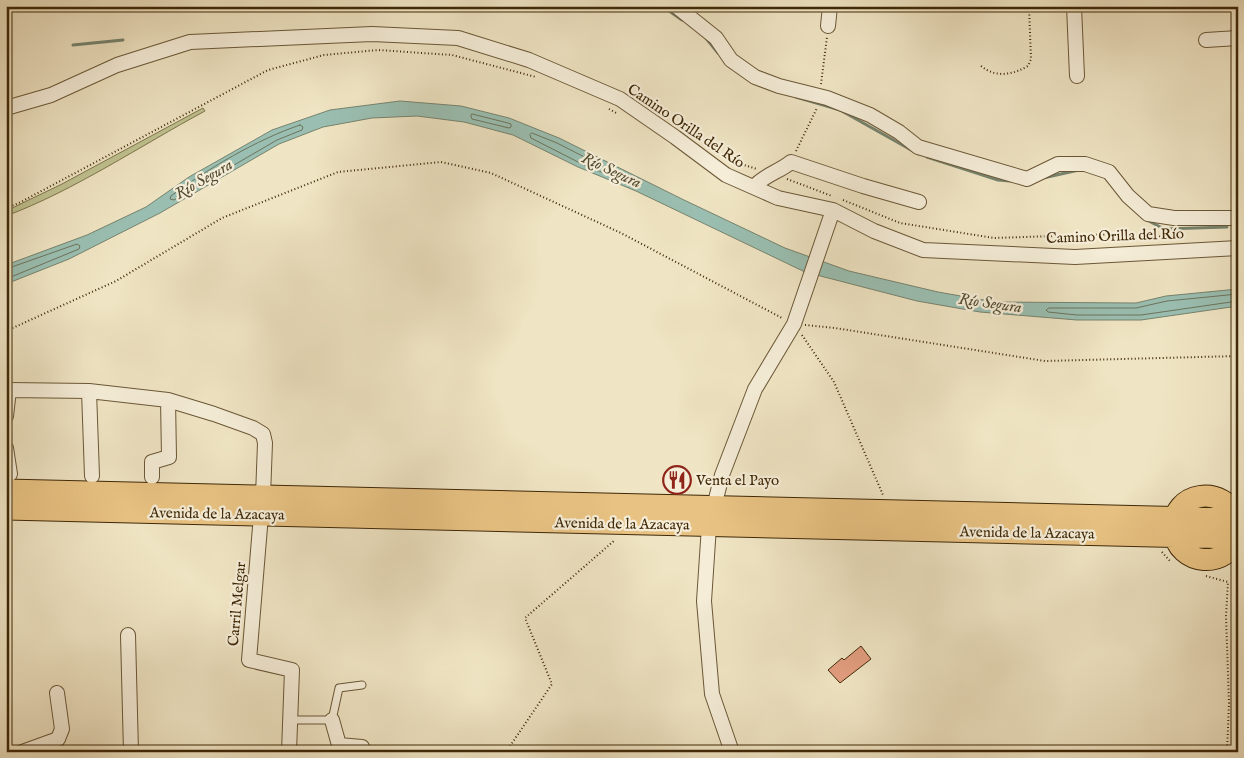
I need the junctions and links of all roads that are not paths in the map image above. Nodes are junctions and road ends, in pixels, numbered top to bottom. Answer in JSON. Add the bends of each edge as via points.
{"nodes":[{"id":1,"x":676,"y":6,"type":"edge"},
{"id":2,"x":830,"y":6,"type":"edge"},
{"id":3,"x":1074,"y":6,"type":"edge"},
{"id":4,"x":828,"y":26,"type":"road end"},
{"id":5,"x":1238,"y":38,"type":"edge"},
{"id":6,"x":1206,"y":40,"type":"dead end"},
{"id":7,"x":1077,"y":76,"type":"dead end"},
{"id":8,"x":6,"y":108,"type":"edge"},
{"id":9,"x":754,"y":187,"type":"junction"},
{"id":10,"x":919,"y":202,"type":"dead end"},
{"id":11,"x":833,"y":210,"type":"junction"},
{"id":12,"x":1238,"y":218,"type":"edge"},
{"id":13,"x":1238,"y":248,"type":"edge"},
{"id":14,"x":89,"y":391,"type":"junction"},
{"id":15,"x":168,"y":400,"type":"junction"},
{"id":16,"x":6,"y":416,"type":"edge"},
{"id":17,"x":6,"y":448,"type":"edge"},
{"id":18,"x":92,"y":476,"type":"dead end"},
{"id":19,"x":152,"y":477,"type":"dead end"},
{"id":20,"x":8,"y":482,"type":"edge"},
{"id":21,"x":262,"y":506,"type":"junction"},
{"id":22,"x":6,"y":510,"type":"edge"},
{"id":23,"x":712,"y":516,"type":"junction"},
{"id":24,"x":1175,"y":527,"type":"junction"},
{"id":25,"x":1238,"y":528,"type":"edge"},
{"id":26,"x":128,"y":635,"type":"dead end"},
{"id":27,"x":362,"y":685,"type":"dead end"},
{"id":28,"x":57,"y":693,"type":"dead end"},
{"id":29,"x":290,"y":720,"type":"junction"},
{"id":30,"x":332,"y":720,"type":"junction"},
{"id":31,"x":22,"y":752,"type":"edge"},
{"id":32,"x":131,"y":752,"type":"edge"},
{"id":33,"x":289,"y":752,"type":"edge"},
{"id":34,"x":361,"y":752,"type":"edge"},
{"id":35,"x":732,"y":752,"type":"edge"}],
"edges":[{"from":1,"to":12,"type":"street","via":[[716,38],[731,60],[755,77],[870,115],[918,147],[1026,179],[1058,164],[1085,164],[1109,172],[1148,214],[1174,218]]},
{"from":2,"to":4,"type":"street"},
{"from":3,"to":7,"type":"street"},
{"from":5,"to":6,"type":"street"},
{"from":8,"to":9,"type":"street","name":"Camino Orilla del Río","via":[[51,95],[117,65],[190,42],[372,34],[458,38],[529,60],[620,99],[726,175]]},
{"from":9,"to":10,"type":"street","via":[[759,180],[791,162]]},
{"from":9,"to":11,"type":"street","name":"Camino Orilla del Río","via":[[778,198]]},
{"from":11,"to":13,"type":"street","name":"Camino Orilla del Río","via":[[874,231],[923,250],[1074,257]]},
{"from":11,"to":23,"type":"street","via":[[794,324],[755,389],[722,475]]},
{"from":14,"to":15,"type":"street"},
{"from":14,"to":16,"type":"street","via":[[9,390]]},
{"from":14,"to":18,"type":"street"},
{"from":15,"to":19,"type":"street","via":[[169,457],[152,462]]},
{"from":15,"to":21,"type":"street","via":[[263,434]]},
{"from":17,"to":20,"type":"street"},
{"from":20,"to":21,"type":"main road","name":"Avenida de la Azacaya"},
{"from":21,"to":22,"type":"main road","name":"Avenida de la Azacaya"},
{"from":21,"to":23,"type":"main road","name":"Avenida de la Azacaya"},
{"from":21,"to":23,"type":"main road","name":"Avenida de la Azacaya","via":[[634,524]]},
{"from":21,"to":29,"type":"street","name":"Carril Melgar","via":[[249,660],[292,670]]},
{"from":23,"to":24,"type":"main road","name":"Avenida de la Azacaya"},
{"from":23,"to":24,"type":"main road","name":"Avenida de la Azacaya","via":[[890,511]]},
{"from":23,"to":35,"type":"street","via":[[704,601],[712,694]]},
{"from":24,"to":25,"type":"main road","name":"Avenida de la Azacaya"},
{"from":24,"to":25,"type":"main road","via":[[1180,508],[1188,501],[1207,495],[1226,502],[1233,510]]},
{"from":26,"to":32,"type":"street"},
{"from":27,"to":30,"type":"lane","via":[[339,688]]},
{"from":28,"to":31,"type":"street","via":[[62,729],[58,739]]},
{"from":29,"to":30,"type":"lane"},
{"from":29,"to":33,"type":"street","name":"Carril Melgar"},
{"from":30,"to":34,"type":"street","via":[[340,745],[362,747]]}]}
